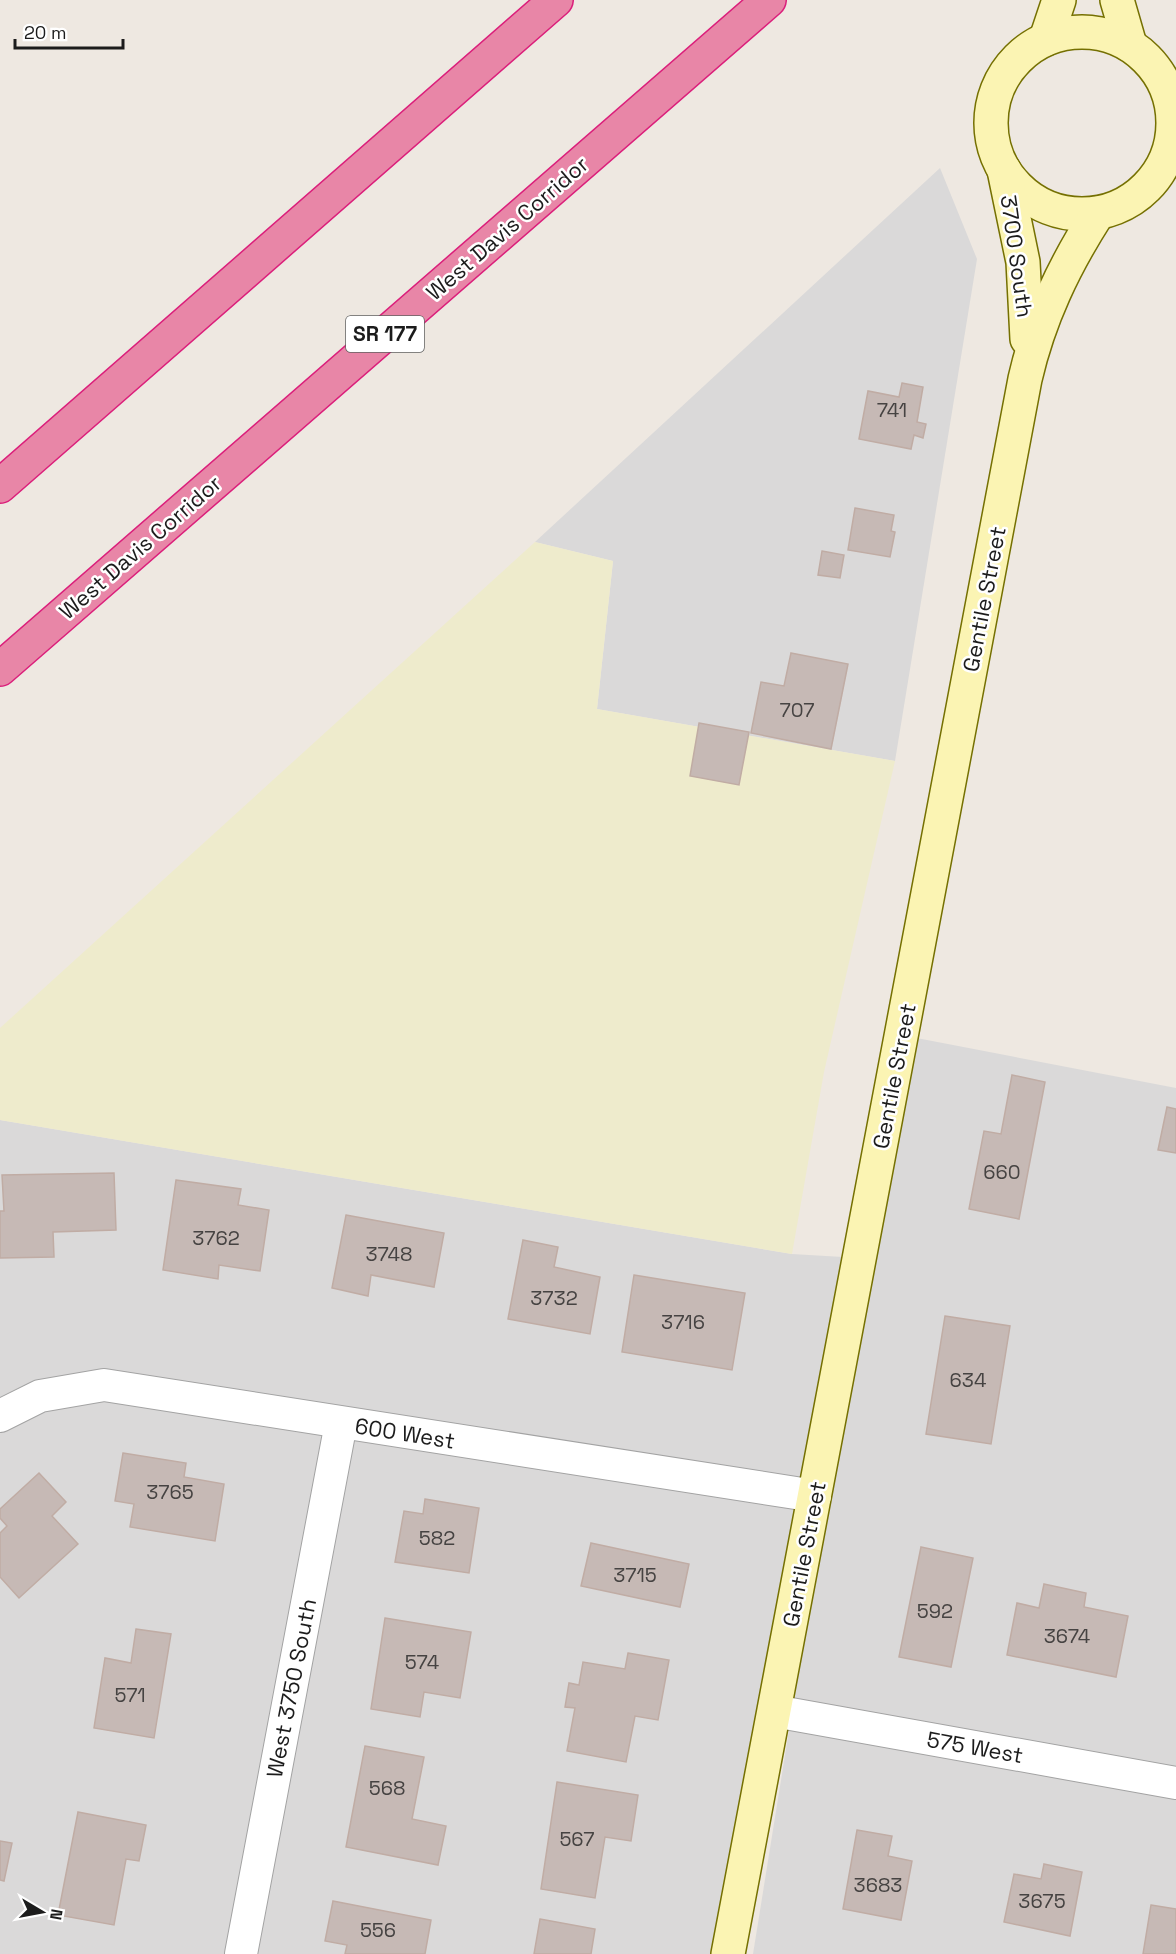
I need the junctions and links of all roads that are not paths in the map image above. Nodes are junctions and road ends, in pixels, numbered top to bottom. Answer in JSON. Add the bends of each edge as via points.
{"nodes":[{"id":1,"x":556,"y":0,"type":"edge"},
{"id":2,"x":769,"y":0,"type":"edge"},
{"id":3,"x":1059,"y":0,"type":"edge"},
{"id":4,"x":1117,"y":0,"type":"edge"},
{"id":5,"x":1046,"y":39,"type":"junction"},
{"id":6,"x":1134,"y":48,"type":"junction"},
{"id":7,"x":1176,"y":51,"type":"edge"},
{"id":8,"x":1174,"y":137,"type":"edge"},
{"id":9,"x":1004,"y":170,"type":"junction"},
{"id":10,"x":1098,"y":213,"type":"junction"},
{"id":11,"x":1025,"y":380,"type":"junction"},
{"id":12,"x":0,"y":486,"type":"edge"},
{"id":13,"x":0,"y":669,"type":"edge"},
{"id":14,"x":0,"y":1416,"type":"edge"},
{"id":15,"x":341,"y":1423,"type":"junction"},
{"id":16,"x":814,"y":1496,"type":"junction"},
{"id":17,"x":774,"y":1711,"type":"junction"},
{"id":18,"x":1176,"y":1784,"type":"edge"},
{"id":19,"x":241,"y":1954,"type":"edge"},
{"id":20,"x":728,"y":1954,"type":"edge"}],
"edges":[{"from":1,"to":12,"type":"highway"},
{"from":2,"to":13,"type":"highway","name":"West Davis Corridor","number":"SR 177"},
{"from":3,"to":5,"type":"main road"},
{"from":4,"to":6,"type":"main road"},
{"from":5,"to":6,"type":"main road","via":[[1089,32],[1110,36]]},
{"from":5,"to":9,"type":"main road","via":[[1011,66],[993,106],[992,128]]},
{"from":6,"to":7,"type":"main road"},
{"from":6,"to":8,"type":"main road","via":[[1160,76],[1169,96]]},
{"from":8,"to":10,"type":"main road","via":[[1154,179],[1138,195]]},
{"from":9,"to":10,"type":"main road","via":[[1018,187],[1045,206],[1076,214]]},
{"from":9,"to":11,"type":"main road","name":"3700 South","via":[[1027,301]]},
{"from":10,"to":11,"type":"main road","name":"Gentile Street","via":[[1057,282],[1032,346]]},
{"from":11,"to":16,"type":"main road","name":"Gentile Street"},
{"from":14,"to":15,"type":"street","name":"600 West","via":[[40,1396],[104,1385]]},
{"from":15,"to":16,"type":"street","name":"600 West"},
{"from":15,"to":19,"type":"street","name":"West 3750 South"},
{"from":16,"to":17,"type":"main road","name":"Gentile Street"},
{"from":17,"to":18,"type":"street","name":"575 West"},
{"from":17,"to":20,"type":"main road","name":"Gentile Street"}]}
